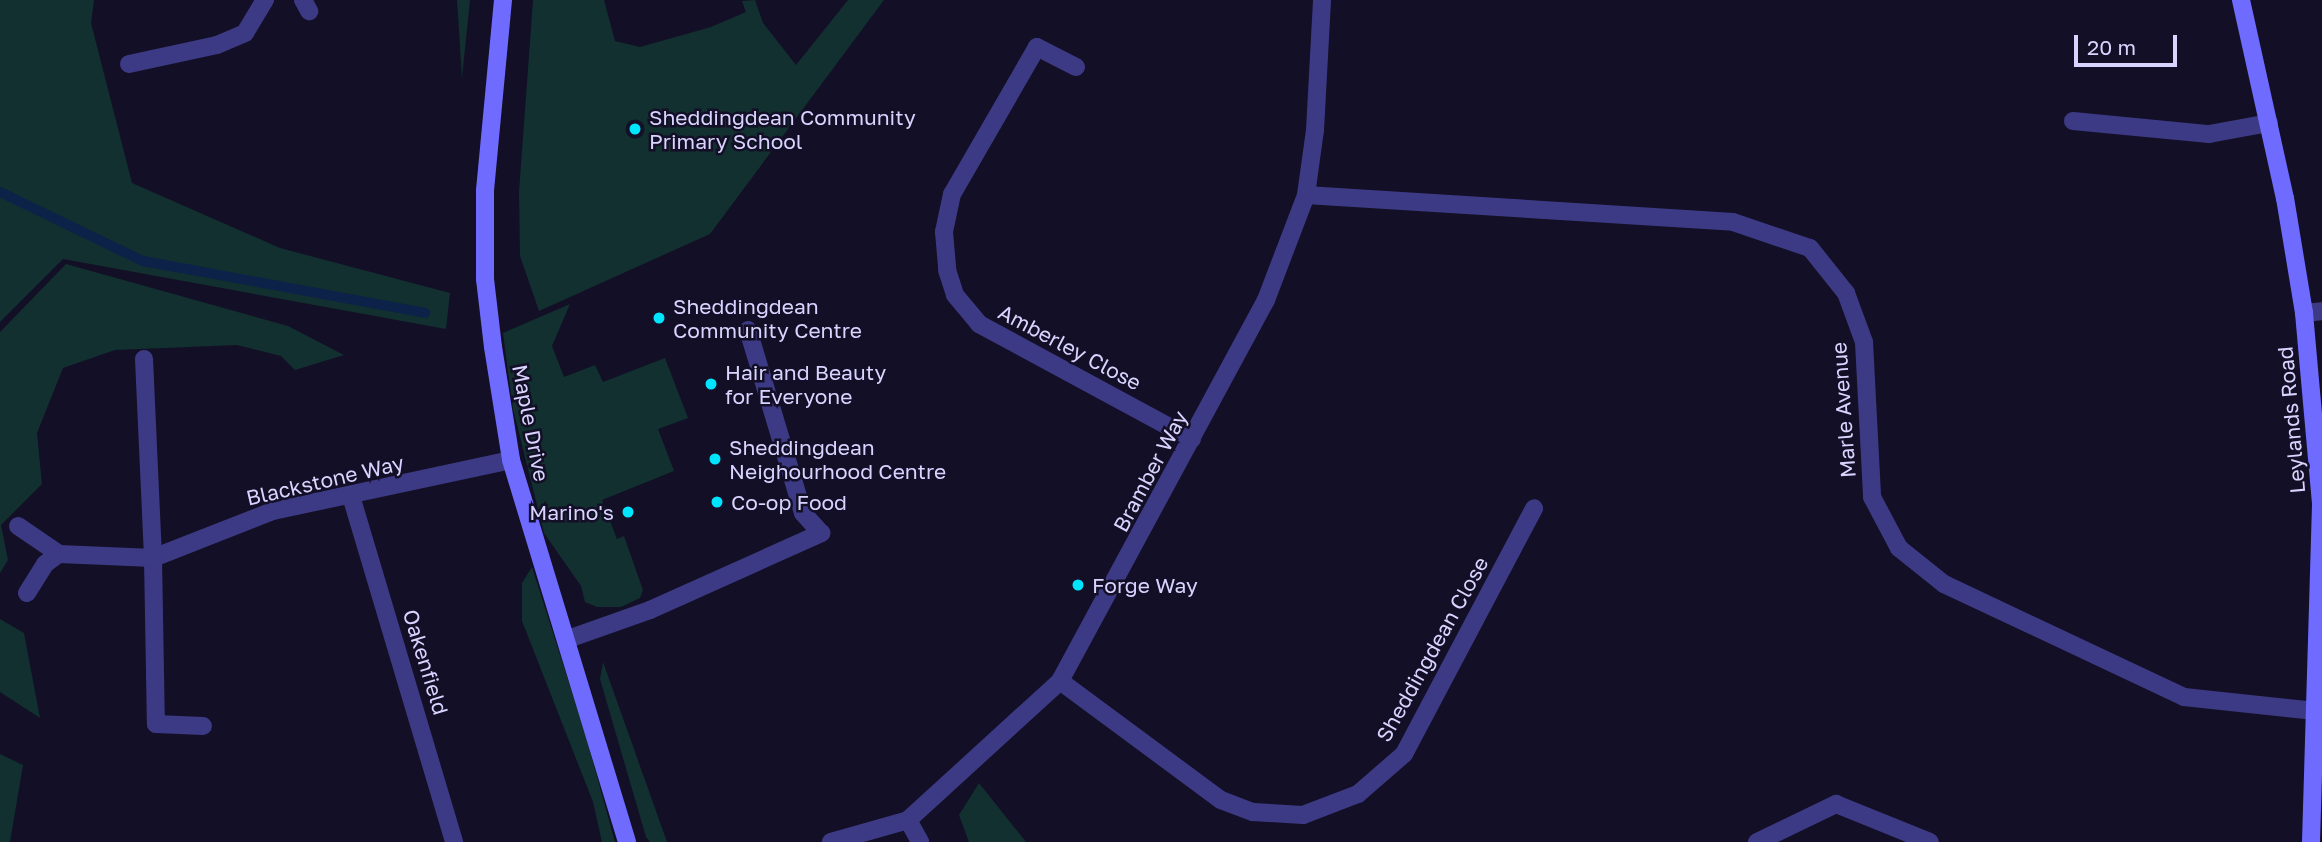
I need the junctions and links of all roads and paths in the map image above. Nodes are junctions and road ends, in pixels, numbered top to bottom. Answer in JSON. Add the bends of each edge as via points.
{"nodes":[{"id":1,"x":265,"y":0,"type":"edge"},
{"id":2,"x":503,"y":0,"type":"edge"},
{"id":3,"x":1322,"y":0,"type":"edge"},
{"id":4,"x":2241,"y":0,"type":"edge"},
{"id":5,"x":129,"y":64,"type":"dead end"},
{"id":6,"x":1076,"y":66,"type":"dead end"},
{"id":7,"x":2073,"y":121,"type":"dead end"},
{"id":8,"x":2269,"y":123,"type":"junction"},
{"id":9,"x":1306,"y":195,"type":"junction"},
{"id":10,"x":2313,"y":312,"type":"edge"},
{"id":11,"x":748,"y":330,"type":"dead end"},
{"id":12,"x":144,"y":359,"type":"dead end"},
{"id":13,"x":1192,"y":439,"type":"junction"},
{"id":14,"x":511,"y":460,"type":"junction"},
{"id":15,"x":351,"y":496,"type":"junction"},
{"id":16,"x":1534,"y":508,"type":"dead end"},
{"id":17,"x":18,"y":526,"type":"dead end"},
{"id":18,"x":59,"y":554,"type":"junction"},
{"id":19,"x":153,"y":558,"type":"junction"},
{"id":20,"x":27,"y":593,"type":"dead end"},
{"id":21,"x":568,"y":639,"type":"junction"},
{"id":22,"x":2319,"y":680,"type":"edge"},
{"id":23,"x":1060,"y":681,"type":"junction"},
{"id":24,"x":2315,"y":711,"type":"junction"},
{"id":25,"x":203,"y":726,"type":"dead end"},
{"id":26,"x":2318,"y":775,"type":"edge"},
{"id":27,"x":908,"y":820,"type":"junction"},
{"id":28,"x":454,"y":842,"type":"edge"},
{"id":29,"x":627,"y":842,"type":"edge"},
{"id":30,"x":831,"y":842,"type":"edge"},
{"id":31,"x":920,"y":842,"type":"edge"},
{"id":32,"x":1757,"y":842,"type":"edge"},
{"id":33,"x":1930,"y":842,"type":"edge"},
{"id":34,"x":2311,"y":842,"type":"edge"}],
"edges":[{"from":1,"to":5,"type":"street","via":[[244,33],[218,45]]},
{"from":2,"to":14,"type":"street","name":"Maple Drive","via":[[485,191],[485,279]]},
{"from":3,"to":9,"type":"street","name":"Bramber Way","via":[[1315,130]]},
{"from":4,"to":8,"type":"street","name":"Leylands Road"},
{"from":6,"to":13,"type":"street","name":"Amberley Close","via":[[1037,47],[952,194],[944,232],[947,270],[956,295],[979,324]]},
{"from":7,"to":8,"type":"street","via":[[2209,134]]},
{"from":8,"to":10,"type":"street","name":"Leylands Road"},
{"from":9,"to":13,"type":"street","name":"Bramber Way","via":[[1266,300]]},
{"from":9,"to":24,"type":"street","name":"Marle Avenue","via":[[1733,222],[1810,248],[1846,293],[1864,342],[1872,497],[1899,548],[1944,584],[2184,697]]},
{"from":10,"to":22,"type":"street","name":"Leylands Road","via":[[2321,505]]},
{"from":11,"to":21,"type":"street","via":[[803,513],[821,533],[650,610]]},
{"from":12,"to":19,"type":"street"},
{"from":13,"to":23,"type":"street","name":"Bramber Way"},
{"from":14,"to":15,"type":"street","name":"Blackstone Way"},
{"from":14,"to":21,"type":"street","name":"Maple Drive"},
{"from":15,"to":19,"type":"street","name":"Blackstone Way","via":[[273,511]]},
{"from":15,"to":28,"type":"street","name":"Oakenfield"},
{"from":16,"to":23,"type":"street","name":"Sheddingdean Close","via":[[1405,754],[1358,793],[1303,815],[1253,812],[1221,800]]},
{"from":17,"to":18,"type":"street"},
{"from":18,"to":19,"type":"street","name":"Blackstone Way"},
{"from":18,"to":20,"type":"street","via":[[45,564]]},
{"from":19,"to":25,"type":"street","via":[[156,724]]},
{"from":21,"to":29,"type":"street","name":"Maple Drive"},
{"from":22,"to":24,"type":"street","name":"Leylands Road"},
{"from":23,"to":27,"type":"street","name":"Bramber Way"},
{"from":24,"to":26,"type":"street","name":"Leylands Road"},
{"from":26,"to":34,"type":"street","name":"Leylands Road"},
{"from":27,"to":30,"type":"street","name":"Bramber Way"},
{"from":27,"to":31,"type":"street"},
{"from":32,"to":33,"type":"street","via":[[1836,804]]}]}
